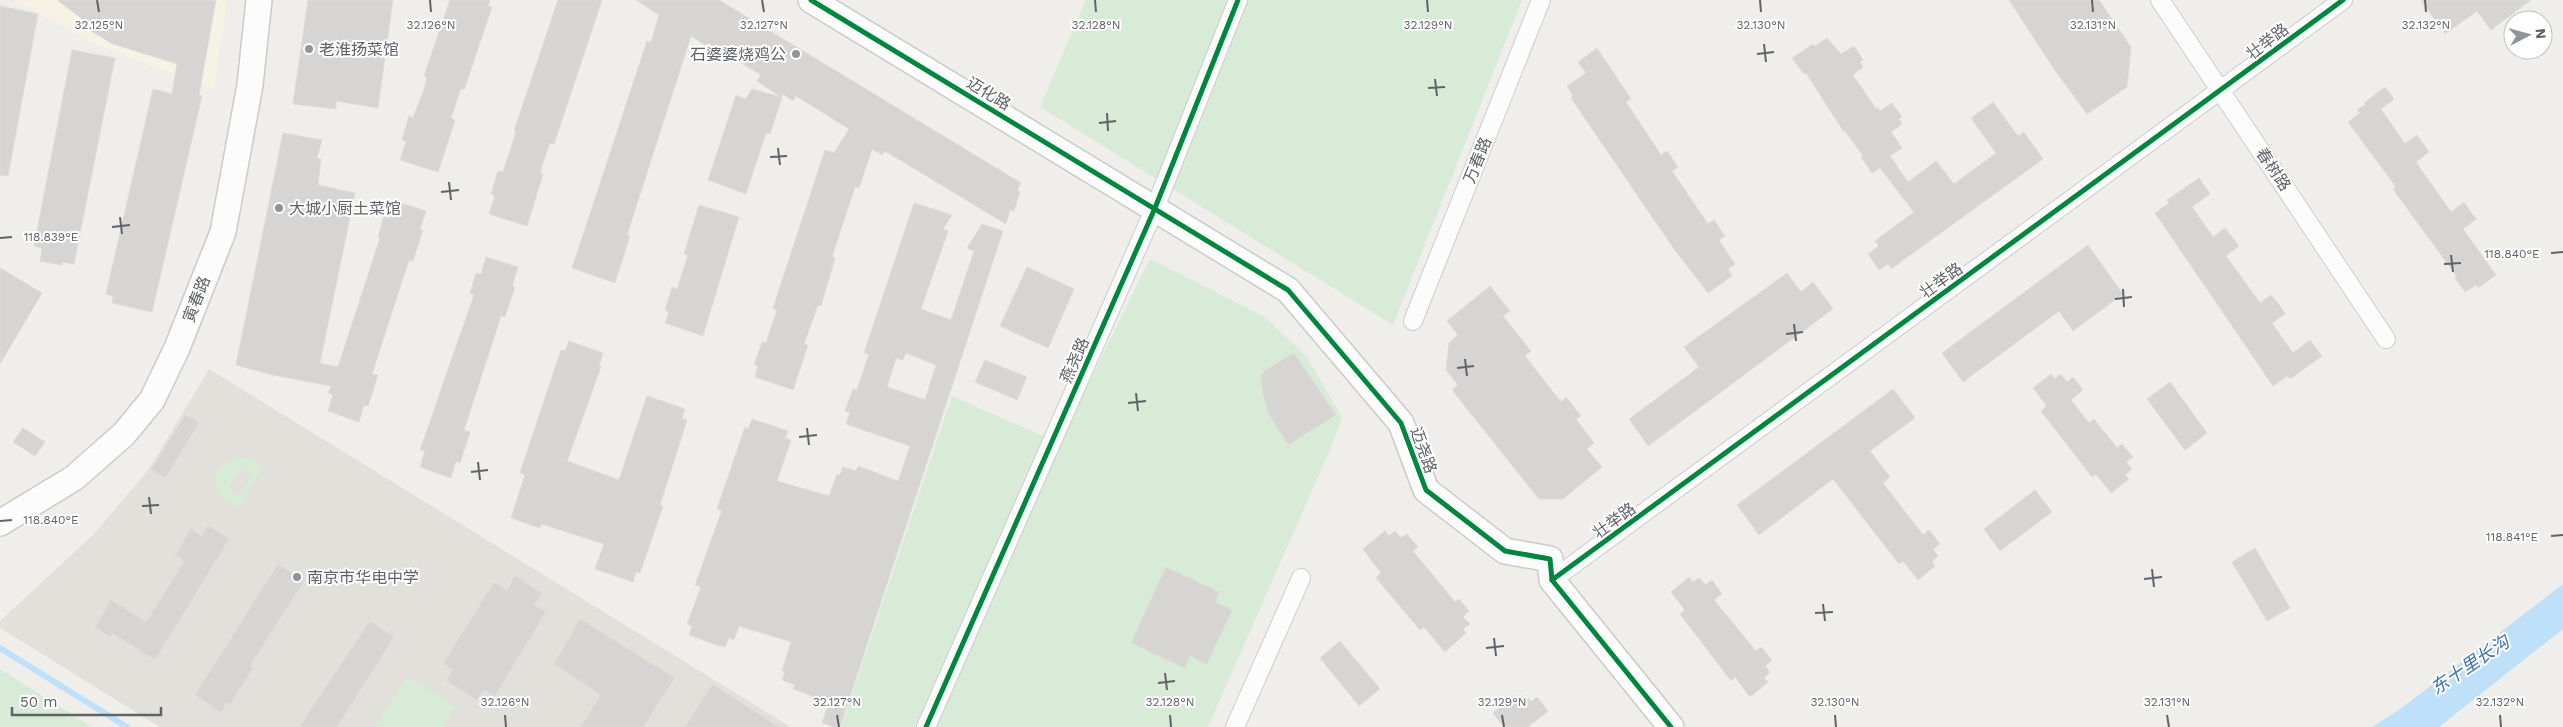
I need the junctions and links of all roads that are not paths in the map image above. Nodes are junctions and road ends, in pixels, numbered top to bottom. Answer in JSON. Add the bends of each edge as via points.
{"nodes":[{"id":1,"x":259,"y":0,"type":"edge"},
{"id":2,"x":811,"y":0,"type":"edge"},
{"id":3,"x":1238,"y":0,"type":"edge"},
{"id":4,"x":1541,"y":0,"type":"edge"},
{"id":5,"x":2160,"y":0,"type":"edge"},
{"id":6,"x":2343,"y":0,"type":"edge"},
{"id":7,"x":2222,"y":90,"type":"junction"},
{"id":8,"x":1155,"y":208,"type":"junction"},
{"id":9,"x":1413,"y":321,"type":"dead end"},
{"id":10,"x":2386,"y":339,"type":"dead end"},
{"id":11,"x":0,"y":523,"type":"edge"},
{"id":12,"x":1301,"y":578,"type":"dead end"},
{"id":13,"x":1552,"y":580,"type":"junction"},
{"id":14,"x":926,"y":727,"type":"edge"},
{"id":15,"x":1236,"y":727,"type":"edge"},
{"id":16,"x":1671,"y":727,"type":"edge"}],
"edges":[{"from":1,"to":11,"type":"street","name":"寅春路","via":[[250,85],[223,232],[177,348],[156,391],[124,434],[74,478]]},
{"from":2,"to":8,"type":"street","name":"迈化路"},
{"from":3,"to":8,"type":"street","name":"燕尧路"},
{"from":4,"to":9,"type":"street","name":"万春路"},
{"from":5,"to":7,"type":"street","name":"春树路"},
{"from":6,"to":7,"type":"street","name":"壮举路"},
{"from":7,"to":10,"type":"street","name":"春树路"},
{"from":7,"to":13,"type":"street","name":"壮举路"},
{"from":8,"to":13,"type":"street","name":"迈尧路","via":[[1288,290],[1401,423],[1426,490],[1505,551],[1550,559]]},
{"from":8,"to":14,"type":"street","name":"燕尧路"},
{"from":12,"to":15,"type":"street"},
{"from":13,"to":16,"type":"street","name":"迈尧路"}]}
